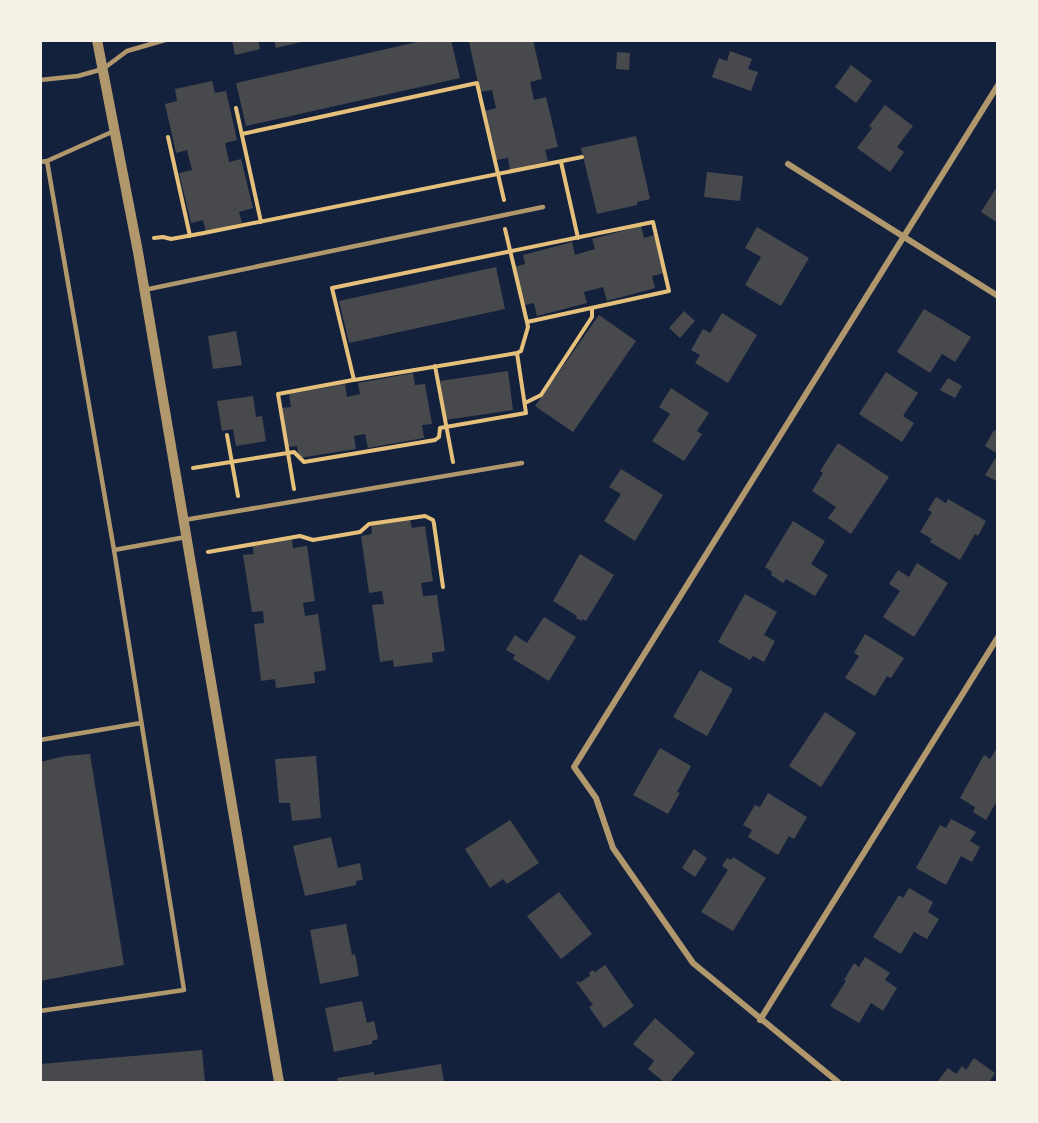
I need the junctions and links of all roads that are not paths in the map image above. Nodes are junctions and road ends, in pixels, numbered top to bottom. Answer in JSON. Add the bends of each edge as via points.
{"nodes":[{"id":1,"x":97,"y":40,"type":"edge"},
{"id":2,"x":165,"y":40,"type":"edge"},
{"id":3,"x":149,"y":43,"type":"edge"},
{"id":4,"x":103,"y":69,"type":"junction"},
{"id":5,"x":40,"y":80,"type":"edge"},
{"id":6,"x":998,"y":85,"type":"edge"},
{"id":7,"x":114,"y":131,"type":"junction"},
{"id":8,"x":47,"y":161,"type":"junction"},
{"id":9,"x":40,"y":162,"type":"edge"},
{"id":10,"x":788,"y":164,"type":"dead end"},
{"id":11,"x":543,"y":207,"type":"dead end"},
{"id":12,"x":903,"y":237,"type":"junction"},
{"id":13,"x":144,"y":290,"type":"junction"},
{"id":14,"x":998,"y":296,"type":"edge"},
{"id":15,"x":522,"y":463,"type":"dead end"},
{"id":16,"x":184,"y":520,"type":"junction"},
{"id":17,"x":186,"y":537,"type":"junction"},
{"id":18,"x":114,"y":550,"type":"junction"},
{"id":19,"x":998,"y":637,"type":"edge"},
{"id":20,"x":141,"y":723,"type":"junction"},
{"id":21,"x":40,"y":740,"type":"edge"},
{"id":22,"x":40,"y":1011,"type":"edge"},
{"id":23,"x":760,"y":1020,"type":"junction"},
{"id":24,"x":279,"y":1083,"type":"edge"},
{"id":25,"x":838,"y":1083,"type":"edge"}],
"edges":[{"from":1,"to":4,"type":"street"},
{"from":2,"to":3,"type":"lane"},
{"from":3,"to":4,"type":"lane","via":[[127,51]]},
{"from":4,"to":5,"type":"lane"},
{"from":4,"to":7,"type":"street"},
{"from":6,"to":12,"type":"street"},
{"from":7,"to":8,"type":"lane"},
{"from":7,"to":13,"type":"street"},
{"from":8,"to":9,"type":"lane"},
{"from":8,"to":18,"type":"lane"},
{"from":10,"to":12,"type":"street"},
{"from":11,"to":13,"type":"lane"},
{"from":12,"to":14,"type":"street"},
{"from":12,"to":23,"type":"street","via":[[574,767],[596,798],[613,848],[693,963]]},
{"from":13,"to":16,"type":"street"},
{"from":15,"to":16,"type":"lane"},
{"from":16,"to":17,"type":"street"},
{"from":17,"to":18,"type":"lane"},
{"from":17,"to":24,"type":"street"},
{"from":18,"to":20,"type":"lane"},
{"from":19,"to":23,"type":"street"},
{"from":20,"to":21,"type":"lane"},
{"from":20,"to":22,"type":"lane","via":[[184,990]]},
{"from":23,"to":25,"type":"street"}]}
